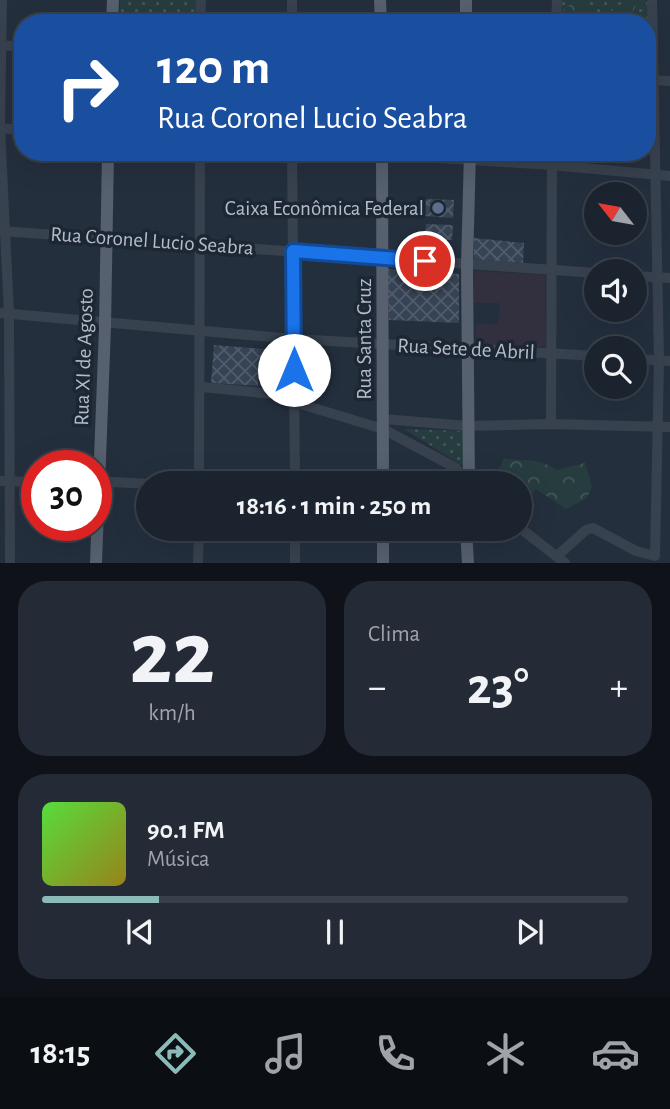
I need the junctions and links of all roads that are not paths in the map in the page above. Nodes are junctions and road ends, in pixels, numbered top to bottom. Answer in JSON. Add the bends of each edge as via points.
{"nodes":[{"id":1,"x":2,"y":0,"type":"edge"},
{"id":2,"x":1,"y":45,"type":"edge"},
{"id":3,"x":0,"y":128,"type":"edge"},
{"id":4,"x":108,"y":161,"type":"edge"},
{"id":5,"x":200,"y":161,"type":"edge"},
{"id":6,"x":292,"y":161,"type":"edge"},
{"id":7,"x":382,"y":161,"type":"edge"},
{"id":8,"x":470,"y":161,"type":"edge"},
{"id":9,"x":515,"y":161,"type":"edge"},
{"id":10,"x":551,"y":161,"type":"edge"},
{"id":11,"x":653,"y":161,"type":"edge"},
{"id":12,"x":551,"y":165,"type":"junction"},
{"id":13,"x":654,"y":174,"type":"junction"},
{"id":14,"x":670,"y":176,"type":"edge"},
{"id":15,"x":3,"y":231,"type":"edge"},
{"id":16,"x":107,"y":239,"type":"junction"},
{"id":17,"x":201,"y":244,"type":"junction"},
{"id":18,"x":293,"y":251,"type":"junction"},
{"id":19,"x":382,"y":258,"type":"junction"},
{"id":20,"x":467,"y":265,"type":"junction"},
{"id":21,"x":551,"y":270,"type":"junction"},
{"id":22,"x":584,"y":272,"type":"edge"},
{"id":23,"x":647,"y":277,"type":"edge"},
{"id":24,"x":657,"y":278,"type":"junction"},
{"id":25,"x":670,"y":278,"type":"edge"},
{"id":26,"x":5,"y":314,"type":"edge"},
{"id":27,"x":106,"y":321,"type":"junction"},
{"id":28,"x":200,"y":330,"type":"junction"},
{"id":29,"x":219,"y":332,"type":"junction"},
{"id":30,"x":294,"y":339,"type":"junction"},
{"id":31,"x":384,"y":345,"type":"junction"},
{"id":32,"x":468,"y":350,"type":"junction"},
{"id":33,"x":552,"y":353,"type":"junction"},
{"id":34,"x":584,"y":355,"type":"edge"},
{"id":35,"x":200,"y":361,"type":"junction"},
{"id":36,"x":664,"y":361,"type":"edge"},
{"id":37,"x":201,"y":387,"type":"junction"},
{"id":38,"x":294,"y":399,"type":"junction"},
{"id":39,"x":383,"y":424,"type":"junction"},
{"id":40,"x":551,"y":425,"type":"junction"},
{"id":41,"x":468,"y":426,"type":"junction"},
{"id":42,"x":657,"y":427,"type":"junction"},
{"id":43,"x":670,"y":427,"type":"edge"},
{"id":44,"x":99,"y":450,"type":"edge"},
{"id":45,"x":199,"y":471,"type":"edge"},
{"id":46,"x":295,"y":471,"type":"edge"},
{"id":47,"x":383,"y":471,"type":"edge"},
{"id":48,"x":458,"y":471,"type":"edge"},
{"id":49,"x":467,"y":471,"type":"edge"},
{"id":50,"x":5,"y":482,"type":"edge"},
{"id":51,"x":112,"y":482,"type":"edge"},
{"id":52,"x":136,"y":483,"type":"edge"},
{"id":53,"x":532,"y":538,"type":"edge"},
{"id":54,"x":96,"y":541,"type":"edge"},
{"id":55,"x":199,"y":541,"type":"edge"},
{"id":56,"x":295,"y":541,"type":"edge"},
{"id":57,"x":383,"y":541,"type":"edge"},
{"id":58,"x":467,"y":541,"type":"edge"},
{"id":59,"x":555,"y":558,"type":"edge"},
{"id":60,"x":10,"y":563,"type":"edge"},
{"id":61,"x":96,"y":563,"type":"edge"},
{"id":62,"x":198,"y":563,"type":"edge"},
{"id":63,"x":295,"y":563,"type":"edge"},
{"id":64,"x":383,"y":563,"type":"edge"},
{"id":65,"x":468,"y":563,"type":"edge"}],
"edges":[{"from":1,"to":2,"type":"street"},
{"from":2,"to":3,"type":"street"},
{"from":3,"to":15,"type":"street"},
{"from":4,"to":16,"type":"main road","name":"Rua XI de Agosto"},
{"from":5,"to":17,"type":"street"},
{"from":6,"to":18,"type":"street"},
{"from":7,"to":19,"type":"main road","name":"Rua Santa Cruz"},
{"from":8,"to":20,"type":"main road"},
{"from":9,"to":12,"type":"street"},
{"from":10,"to":12,"type":"street"},
{"from":11,"to":13,"type":"street"},
{"from":12,"to":13,"type":"street"},
{"from":12,"to":21,"type":"street"},
{"from":13,"to":14,"type":"street"},
{"from":13,"to":24,"type":"street"},
{"from":15,"to":16,"type":"street","name":"Rua Coronel Lucio Seabra"},
{"from":15,"to":26,"type":"street"},
{"from":16,"to":17,"type":"street","name":"Rua Coronel Lucio Seabra"},
{"from":16,"to":27,"type":"main road","name":"Rua XI de Agosto"},
{"from":17,"to":18,"type":"street","name":"Rua Coronel Lucio Seabra"},
{"from":17,"to":28,"type":"street"},
{"from":18,"to":19,"type":"street","name":"Rua Coronel Lucio Seabra"},
{"from":18,"to":30,"type":"street"},
{"from":19,"to":20,"type":"street","name":"Rua Coronel Lucio Seabra"},
{"from":19,"to":31,"type":"main road","name":"Rua Santa Cruz"},
{"from":20,"to":21,"type":"street","name":"Rua Coronel Lucio Seabra"},
{"from":20,"to":32,"type":"main road"},
{"from":21,"to":22,"type":"street","name":"Rua Coronel Lucio Seabra"},
{"from":21,"to":33,"type":"street"},
{"from":23,"to":24,"type":"street"},
{"from":24,"to":25,"type":"street"},
{"from":24,"to":36,"type":"street"},
{"from":26,"to":27,"type":"street","name":"Rua Sete de Abril"},
{"from":26,"to":50,"type":"street"},
{"from":27,"to":28,"type":"street","name":"Rua Sete de Abril"},
{"from":27,"to":44,"type":"main road","name":"Rua XI de Agosto"},
{"from":28,"to":29,"type":"street","name":"Rua Sete de Abril"},
{"from":28,"to":35,"type":"street"},
{"from":29,"to":30,"type":"street","name":"Rua Sete de Abril"},
{"from":29,"to":35,"type":"street"},
{"from":30,"to":31,"type":"street","name":"Rua Sete de Abril"},
{"from":30,"to":38,"type":"street"},
{"from":31,"to":32,"type":"street","name":"Rua Sete de Abril"},
{"from":31,"to":39,"type":"main road","name":"Rua Santa Cruz"},
{"from":32,"to":33,"type":"street","name":"Rua Sete de Abril"},
{"from":32,"to":41,"type":"main road"},
{"from":33,"to":34,"type":"street","name":"Rua Sete de Abril"},
{"from":33,"to":40,"type":"street"},
{"from":35,"to":37,"type":"street"},
{"from":36,"to":42,"type":"street"},
{"from":37,"to":38,"type":"street"},
{"from":37,"to":45,"type":"street"},
{"from":38,"to":39,"type":"street"},
{"from":38,"to":46,"type":"street"},
{"from":39,"to":41,"type":"street"},
{"from":39,"to":47,"type":"main road","name":"Rua Santa Cruz"},
{"from":39,"to":48,"type":"street"},
{"from":40,"to":41,"type":"street"},
{"from":40,"to":42,"type":"street"},
{"from":41,"to":49,"type":"main road"},
{"from":42,"to":43,"type":"street"},
{"from":42,"to":59,"type":"street","via":[[654,556],[593,528]]},
{"from":50,"to":60,"type":"street"},
{"from":51,"to":52,"type":"street"},
{"from":53,"to":59,"type":"street"},
{"from":54,"to":61,"type":"main road","name":"Rua XI de Agosto"},
{"from":55,"to":62,"type":"street"},
{"from":56,"to":63,"type":"street"},
{"from":57,"to":64,"type":"main road"},
{"from":58,"to":65,"type":"main road"}]}
